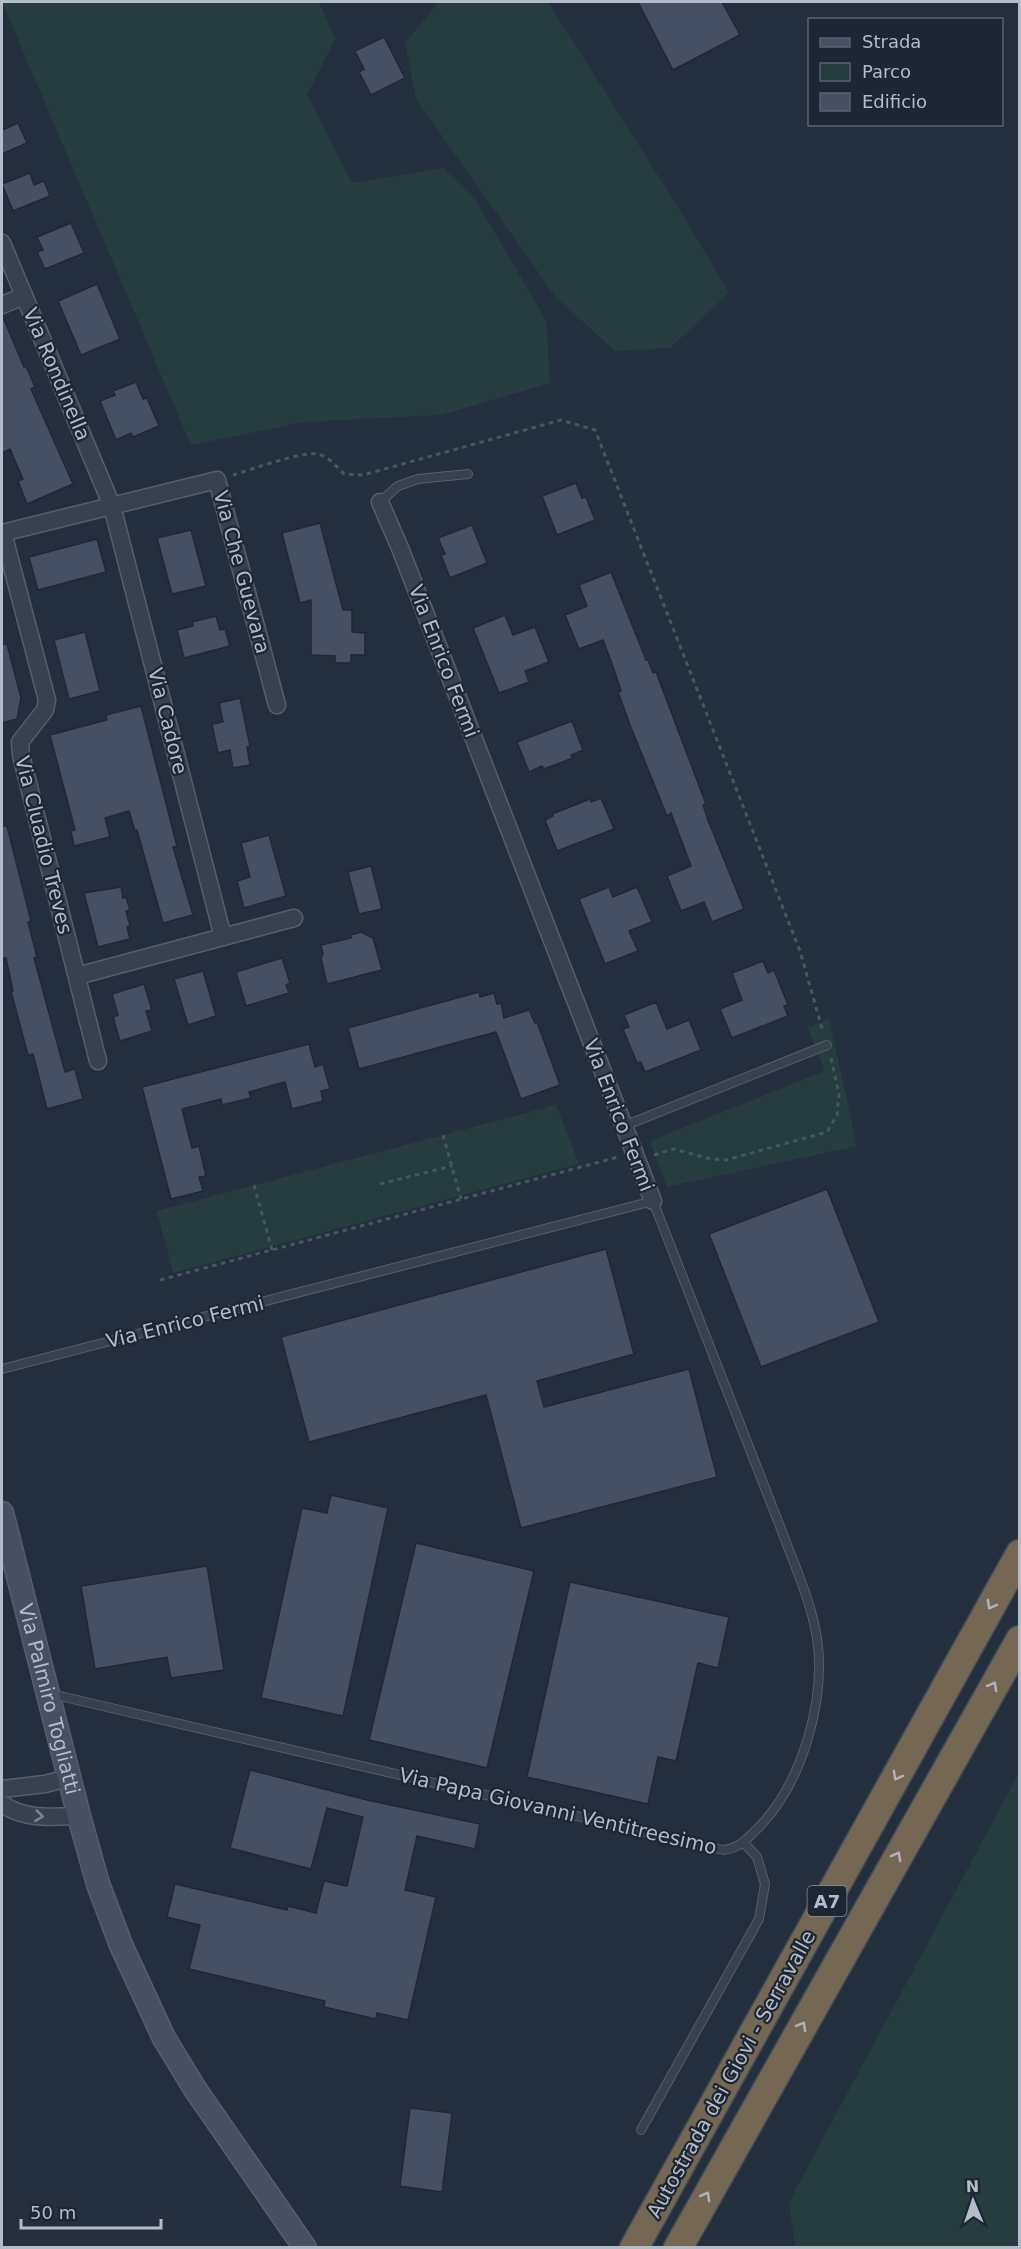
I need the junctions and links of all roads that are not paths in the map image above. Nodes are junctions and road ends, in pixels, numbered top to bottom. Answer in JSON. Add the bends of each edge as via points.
{"nodes":[{"id":1,"x":2,"y":243,"type":"edge"},
{"id":2,"x":24,"y":296,"type":"junction"},
{"id":3,"x":2,"y":305,"type":"edge"},
{"id":4,"x":468,"y":474,"type":"dead end"},
{"id":5,"x":380,"y":502,"type":"joint"},
{"id":6,"x":112,"y":506,"type":"junction"},
{"id":7,"x":2,"y":533,"type":"edge"},
{"id":8,"x":277,"y":705,"type":"dead end"},
{"id":9,"x":294,"y":918,"type":"dead end"},
{"id":10,"x":223,"y":937,"type":"junction"},
{"id":11,"x":76,"y":976,"type":"junction"},
{"id":12,"x":827,"y":1045,"type":"road end"},
{"id":13,"x":98,"y":1060,"type":"dead end"},
{"id":14,"x":624,"y":1126,"type":"junction"},
{"id":15,"x":652,"y":1201,"type":"junction"},
{"id":16,"x":2,"y":1369,"type":"edge"},
{"id":17,"x":2,"y":1513,"type":"edge"},
{"id":18,"x":1020,"y":1554,"type":"edge"},
{"id":19,"x":1020,"y":1640,"type":"edge"},
{"id":20,"x":47,"y":1695,"type":"junction"},
{"id":21,"x":68,"y":1778,"type":"junction"},
{"id":22,"x":2,"y":1789,"type":"edge"},
{"id":23,"x":2,"y":1804,"type":"edge"},
{"id":24,"x":79,"y":1815,"type":"junction"},
{"id":25,"x":744,"y":1843,"type":"junction"},
{"id":26,"x":641,"y":2130,"type":"dead end"},
{"id":27,"x":305,"y":2247,"type":"edge"},
{"id":28,"x":634,"y":2247,"type":"edge"},
{"id":29,"x":678,"y":2247,"type":"edge"}],
"edges":[{"from":1,"to":2,"type":"street","name":"Via Rondinella"},
{"from":2,"to":3,"type":"street"},
{"from":2,"to":6,"type":"street","name":"Via Rondinella"},
{"from":4,"to":5,"type":"lane","via":[[418,479],[398,486]]},
{"from":5,"to":14,"type":"street","name":"Via Enrico Fermi"},
{"from":6,"to":7,"type":"street","name":"Via Che Guevara"},
{"from":6,"to":8,"type":"street","name":"Via Che Guevara","via":[[217,480]]},
{"from":6,"to":10,"type":"street","name":"Via Cadore"},
{"from":7,"to":11,"type":"street","name":"Via Cluadio Treves","via":[[47,700],[45,710],[20,742],[21,755]]},
{"from":9,"to":10,"type":"street"},
{"from":10,"to":11,"type":"street"},
{"from":11,"to":13,"type":"street","name":"Via Cluadio Treves"},
{"from":12,"to":14,"type":"lane"},
{"from":14,"to":15,"type":"street","name":"Via Enrico Fermi"},
{"from":15,"to":16,"type":"lane","name":"Via Enrico Fermi"},
{"from":15,"to":25,"type":"lane","name":"Via Papa Giovanni Ventitreesimo","via":[[801,1581],[816,1638],[818,1680],[800,1759],[786,1793]]},
{"from":17,"to":20,"type":"street","name":"Via Palmiro Togliatti"},
{"from":18,"to":28,"type":"highway","name":"Autostrada dei Giovi - Serravalle","number":"A7","one_way":true},
{"from":29,"to":19,"type":"highway","name":"Autostrada dei Giovi - Serravalle","number":"A7","one_way":true},
{"from":20,"to":21,"type":"street","name":"Via Palmiro Togliatti"},
{"from":20,"to":25,"type":"lane","name":"Via Papa Giovanni Ventitreesimo","via":[[713,1848],[734,1849]]},
{"from":21,"to":22,"type":"street"},
{"from":21,"to":24,"type":"street","name":"Via Palmiro Togliatti"},
{"from":23,"to":24,"type":"street","one_way":true,"via":[[30,1816]]},
{"from":24,"to":27,"type":"street","name":"Via Palmiro Togliatti","via":[[98,1884],[121,1945],[164,2038],[195,2090]]},
{"from":25,"to":26,"type":"lane","via":[[758,1857],[765,1884],[759,1919]]}]}
